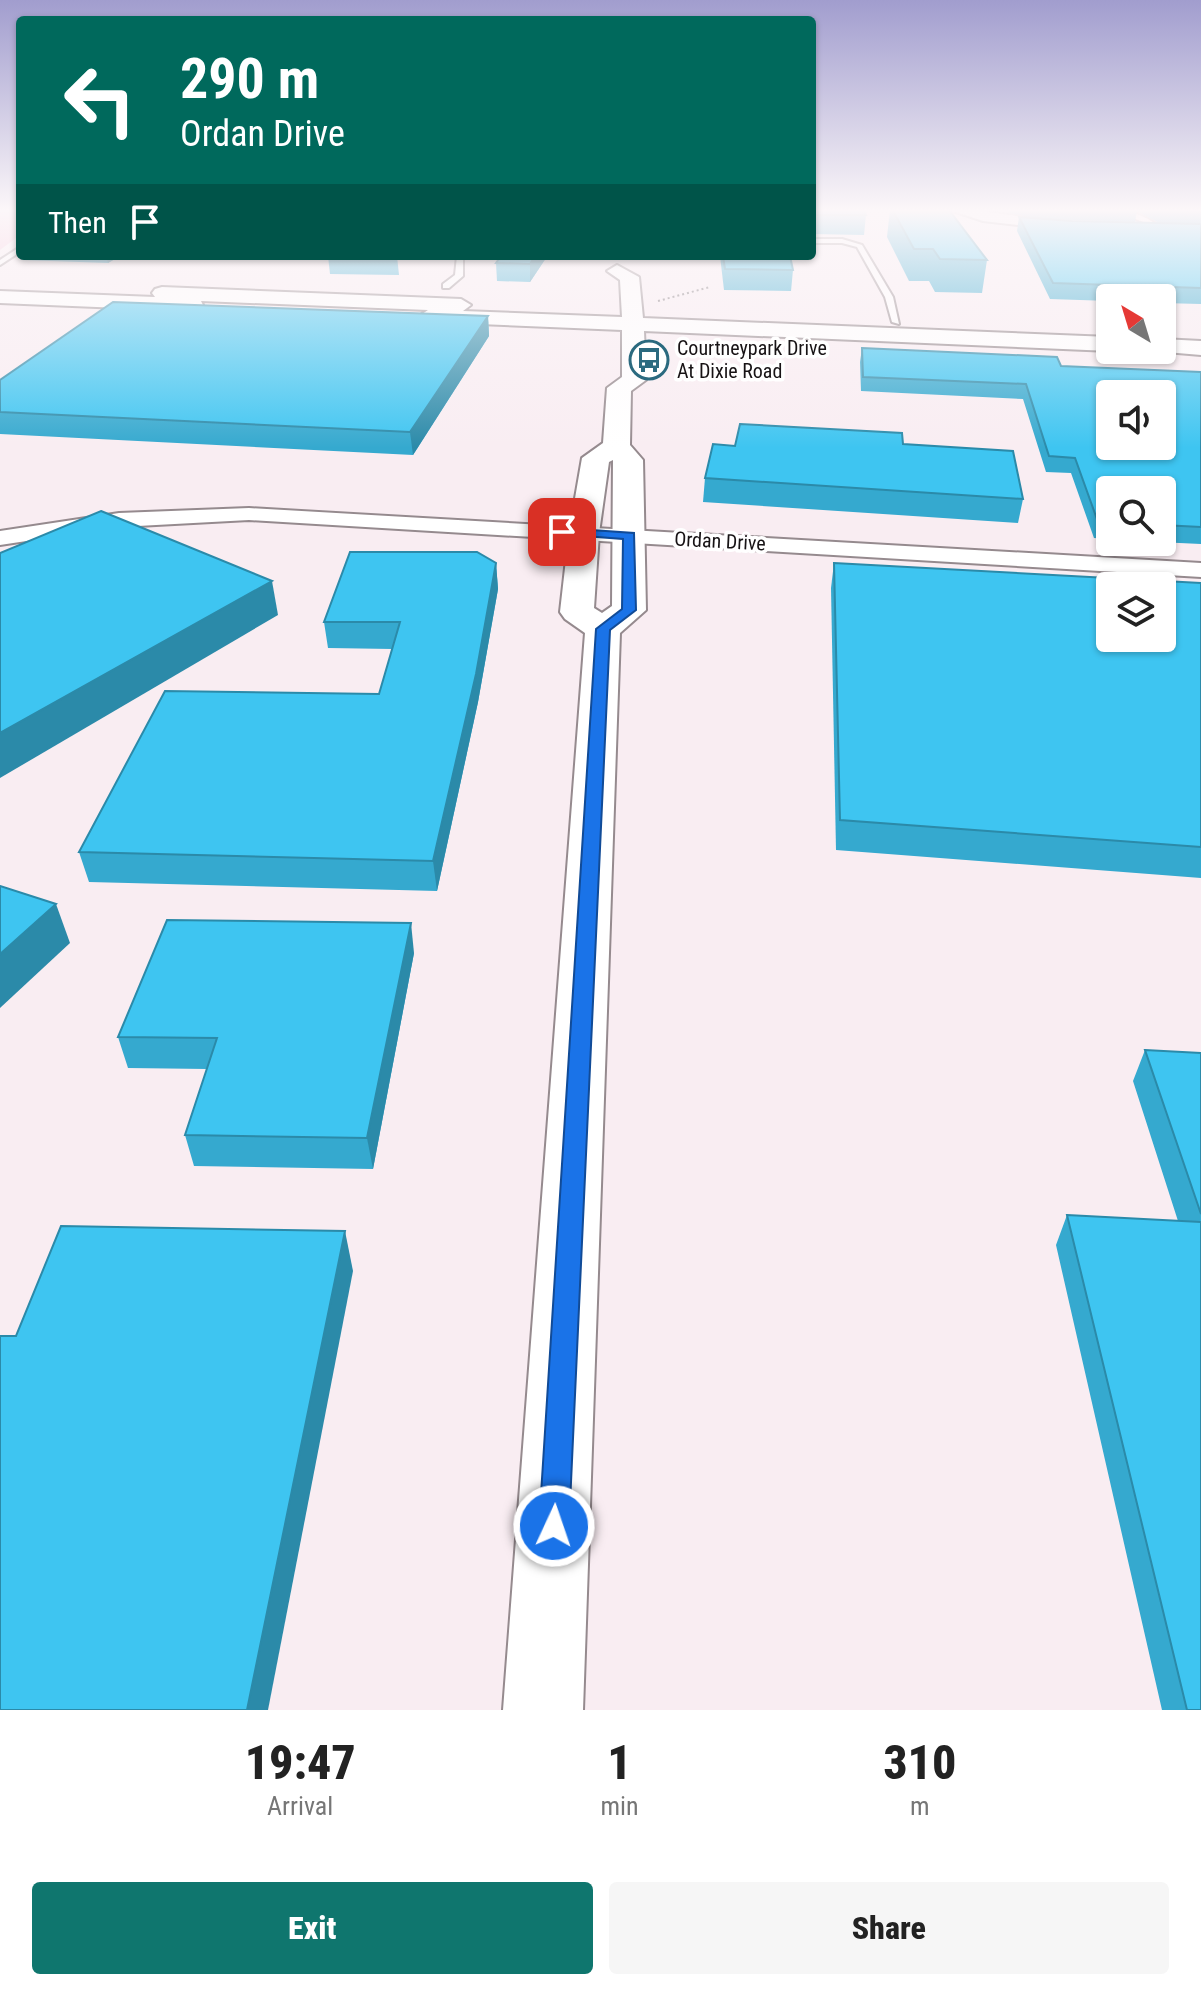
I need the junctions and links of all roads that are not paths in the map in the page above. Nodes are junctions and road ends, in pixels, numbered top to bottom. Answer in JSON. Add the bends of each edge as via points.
{"nodes":[{"id":1,"x":267,"y":289,"type":"edge"},
{"id":2,"x":621,"y":289,"type":"edge"},
{"id":3,"x":630,"y":289,"type":"edge"},
{"id":4,"x":884,"y":289,"type":"edge"},
{"id":5,"x":0,"y":297,"type":"edge"},
{"id":6,"x":606,"y":310,"type":"edge"},
{"id":7,"x":632,"y":318,"type":"junction"},
{"id":8,"x":697,"y":321,"type":"junction"},
{"id":9,"x":896,"y":322,"type":"junction"},
{"id":10,"x":1096,"y":330,"type":"edge"},
{"id":11,"x":1176,"y":333,"type":"edge"},
{"id":12,"x":1201,"y":334,"type":"edge"},
{"id":13,"x":1096,"y":343,"type":"edge"},
{"id":14,"x":1176,"y":347,"type":"edge"},
{"id":15,"x":1201,"y":348,"type":"edge"},
{"id":16,"x":619,"y":388,"type":"junction"},
{"id":17,"x":616,"y":447,"type":"junction"},
{"id":18,"x":584,"y":533,"type":"junction"},
{"id":19,"x":630,"y":536,"type":"junction"},
{"id":20,"x":0,"y":538,"type":"edge"},
{"id":21,"x":1201,"y":570,"type":"edge"},
{"id":22,"x":603,"y":629,"type":"junction"},
{"id":23,"x":543,"y":1710,"type":"edge"}],
"edges":[{"from":1,"to":6,"type":"main road"},
{"from":2,"to":6,"type":"main road"},
{"from":3,"to":7,"type":"main road"},
{"from":4,"to":9,"type":"lane"},
{"from":5,"to":6,"type":"main road","via":[[504,319],[576,331]]},
{"from":6,"to":7,"type":"main road"},
{"from":6,"to":16,"type":"main road","via":[[604,380]]},
{"from":7,"to":8,"type":"main road"},
{"from":7,"to":8,"type":"main road","via":[[647,334]]},
{"from":7,"to":16,"type":"main road","via":[[634,380]]},
{"from":8,"to":9,"type":"main road"},
{"from":8,"to":13,"type":"main road"},
{"from":9,"to":10,"type":"main road"},
{"from":11,"to":12,"type":"main road"},
{"from":14,"to":15,"type":"main road"},
{"from":16,"to":17,"type":"main road"},
{"from":17,"to":18,"type":"main road","via":[[596,458]]},
{"from":17,"to":19,"type":"main road","via":[[629,460]]},
{"from":18,"to":19,"type":"street","name":"Ordan Drive"},
{"from":18,"to":20,"type":"street","name":"Ordan Drive","via":[[249,514],[119,520]]},
{"from":18,"to":22,"type":"main road","via":[[577,612]]},
{"from":19,"to":21,"type":"street","name":"Ordan Drive"},
{"from":19,"to":22,"type":"main road","via":[[629,610]]},
{"from":22,"to":23,"type":"main road"}]}
